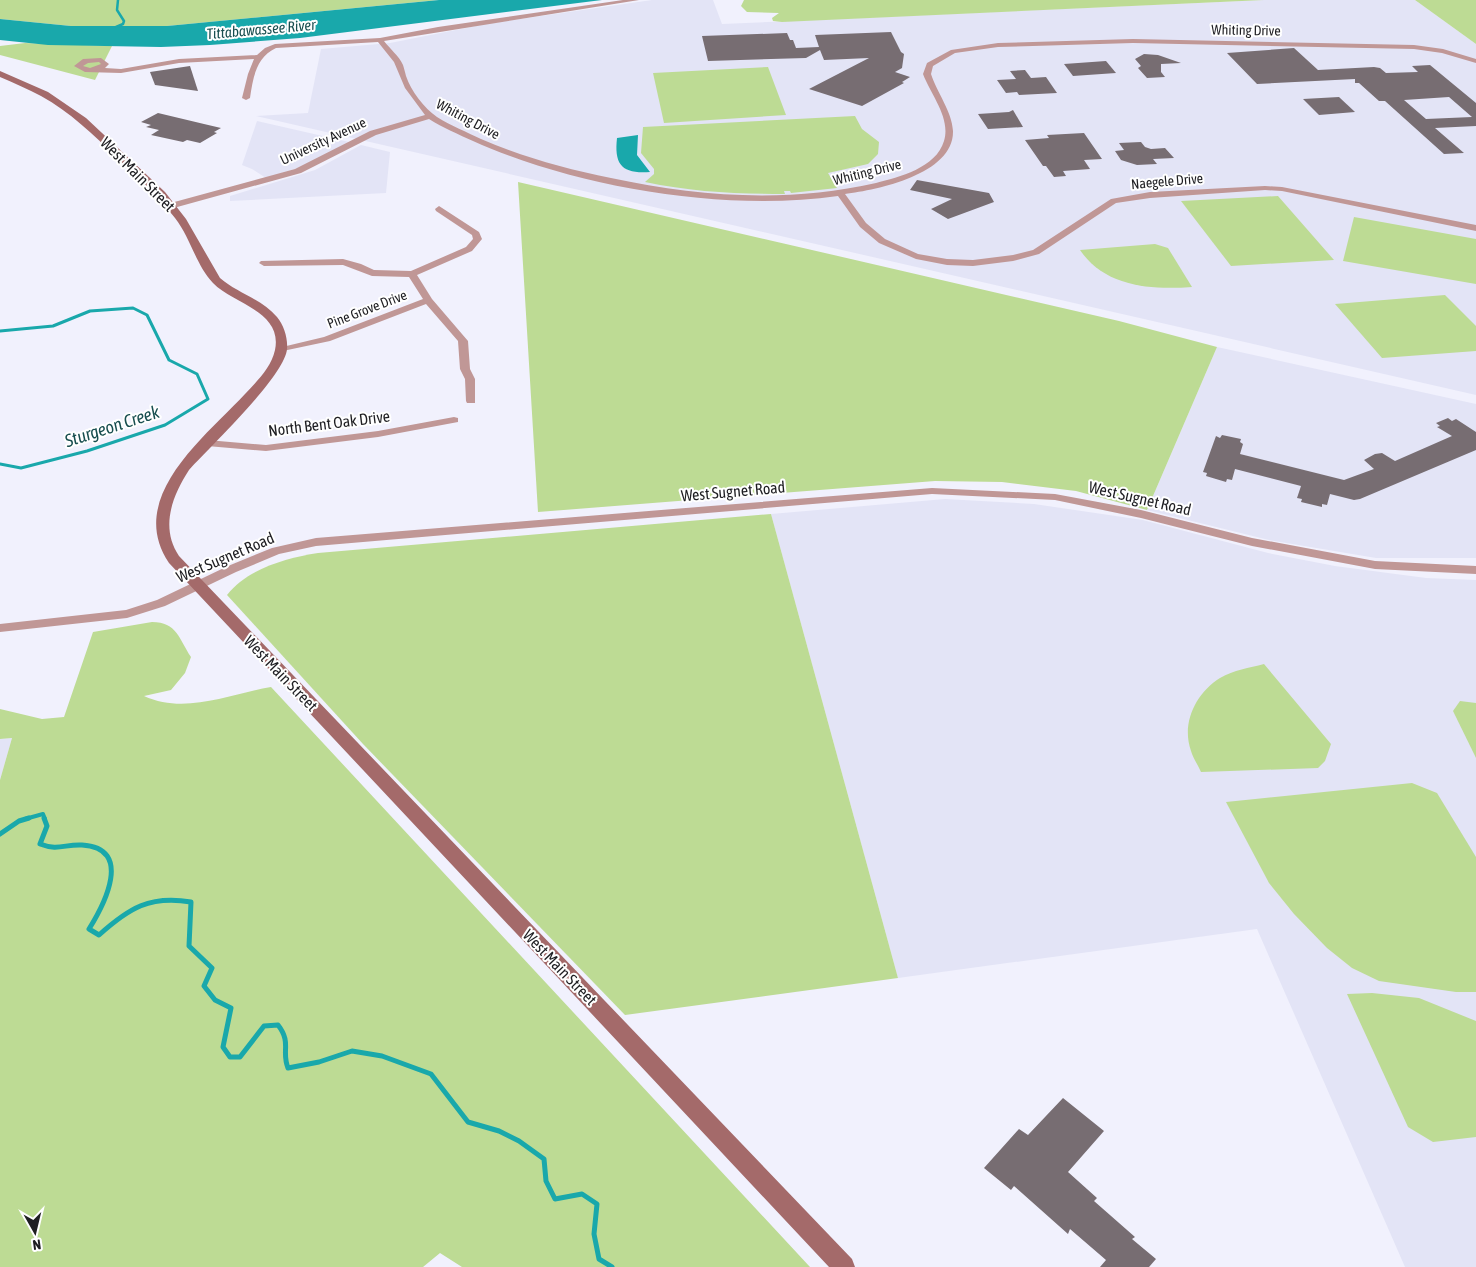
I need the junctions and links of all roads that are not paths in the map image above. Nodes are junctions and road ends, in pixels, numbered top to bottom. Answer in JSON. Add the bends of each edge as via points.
{"nodes":[{"id":1,"x":636,"y":0,"type":"edge"},
{"id":2,"x":380,"y":40,"type":"junction"},
{"id":3,"x":257,"y":57,"type":"junction"},
{"id":4,"x":1476,"y":61,"type":"edge"},
{"id":5,"x":93,"y":69,"type":"dead end"},
{"id":6,"x":0,"y":74,"type":"edge"},
{"id":7,"x":246,"y":98,"type":"dead end"},
{"id":8,"x":430,"y":116,"type":"junction"},
{"id":9,"x":840,"y":193,"type":"junction"},
{"id":10,"x":170,"y":206,"type":"junction"},
{"id":11,"x":440,"y":209,"type":"dead end"},
{"id":12,"x":1476,"y":228,"type":"edge"},
{"id":13,"x":264,"y":263,"type":"dead end"},
{"id":14,"x":412,"y":274,"type":"junction"},
{"id":15,"x":428,"y":300,"type":"junction"},
{"id":16,"x":280,"y":350,"type":"junction"},
{"id":17,"x":471,"y":401,"type":"dead end"},
{"id":18,"x":454,"y":420,"type":"dead end"},
{"id":19,"x":207,"y":443,"type":"junction"},
{"id":20,"x":1476,"y":570,"type":"edge"},
{"id":21,"x":198,"y":586,"type":"junction"},
{"id":22,"x":0,"y":628,"type":"edge"},
{"id":23,"x":844,"y":1267,"type":"edge"}],
"edges":[{"from":1,"to":2,"type":"street"},
{"from":2,"to":3,"type":"street","via":[[275,46]]},
{"from":2,"to":8,"type":"street","name":"Whiting Drive","via":[[398,64],[411,93]]},
{"from":3,"to":5,"type":"street","via":[[186,60],[121,71]]},
{"from":3,"to":7,"type":"street"},
{"from":4,"to":9,"type":"street","name":"Whiting Drive","via":[[1443,51],[1405,47],[1133,42],[967,48],[937,59],[927,74],[947,118],[949,130],[947,142],[939,155],[907,175]]},
{"from":6,"to":10,"type":"street","name":"West Main Street","via":[[44,94],[83,120]]},
{"from":8,"to":9,"type":"street","name":"Whiting Drive","via":[[517,158],[670,194],[747,200]]},
{"from":8,"to":10,"type":"street","name":"University Avenue","via":[[373,133],[298,171]]},
{"from":9,"to":12,"type":"street","name":"Naegele Drive","via":[[862,225],[882,241],[916,256],[947,262],[992,261],[1036,252],[1114,201],[1150,195],[1264,188]]},
{"from":10,"to":16,"type":"street","name":"West Main Street","via":[[216,280],[273,319],[279,330]]},
{"from":11,"to":14,"type":"street","name":"Pine Grove Drive","via":[[476,234],[478,239],[468,249]]},
{"from":13,"to":14,"type":"street","via":[[343,262],[372,273]]},
{"from":14,"to":15,"type":"street","name":"Pine Grove Drive"},
{"from":15,"to":16,"type":"street","name":"Pine Grove Drive","via":[[327,339]]},
{"from":15,"to":17,"type":"street","via":[[463,341]]},
{"from":16,"to":19,"type":"street","name":"West Main Street","via":[[270,374]]},
{"from":18,"to":19,"type":"street","name":"North Bent Oak Drive","via":[[378,434],[266,448]]},
{"from":19,"to":21,"type":"street","name":"West Main Street","via":[[175,480],[162,518],[168,552]]},
{"from":20,"to":21,"type":"street","name":"West Sugnet Road","via":[[1375,565],[1252,542],[1141,514],[1055,497],[932,491],[316,542],[276,551]]},
{"from":21,"to":22,"type":"street","name":"West Sugnet Road","via":[[127,614]]},
{"from":21,"to":23,"type":"street","name":"West Main Street"}]}
